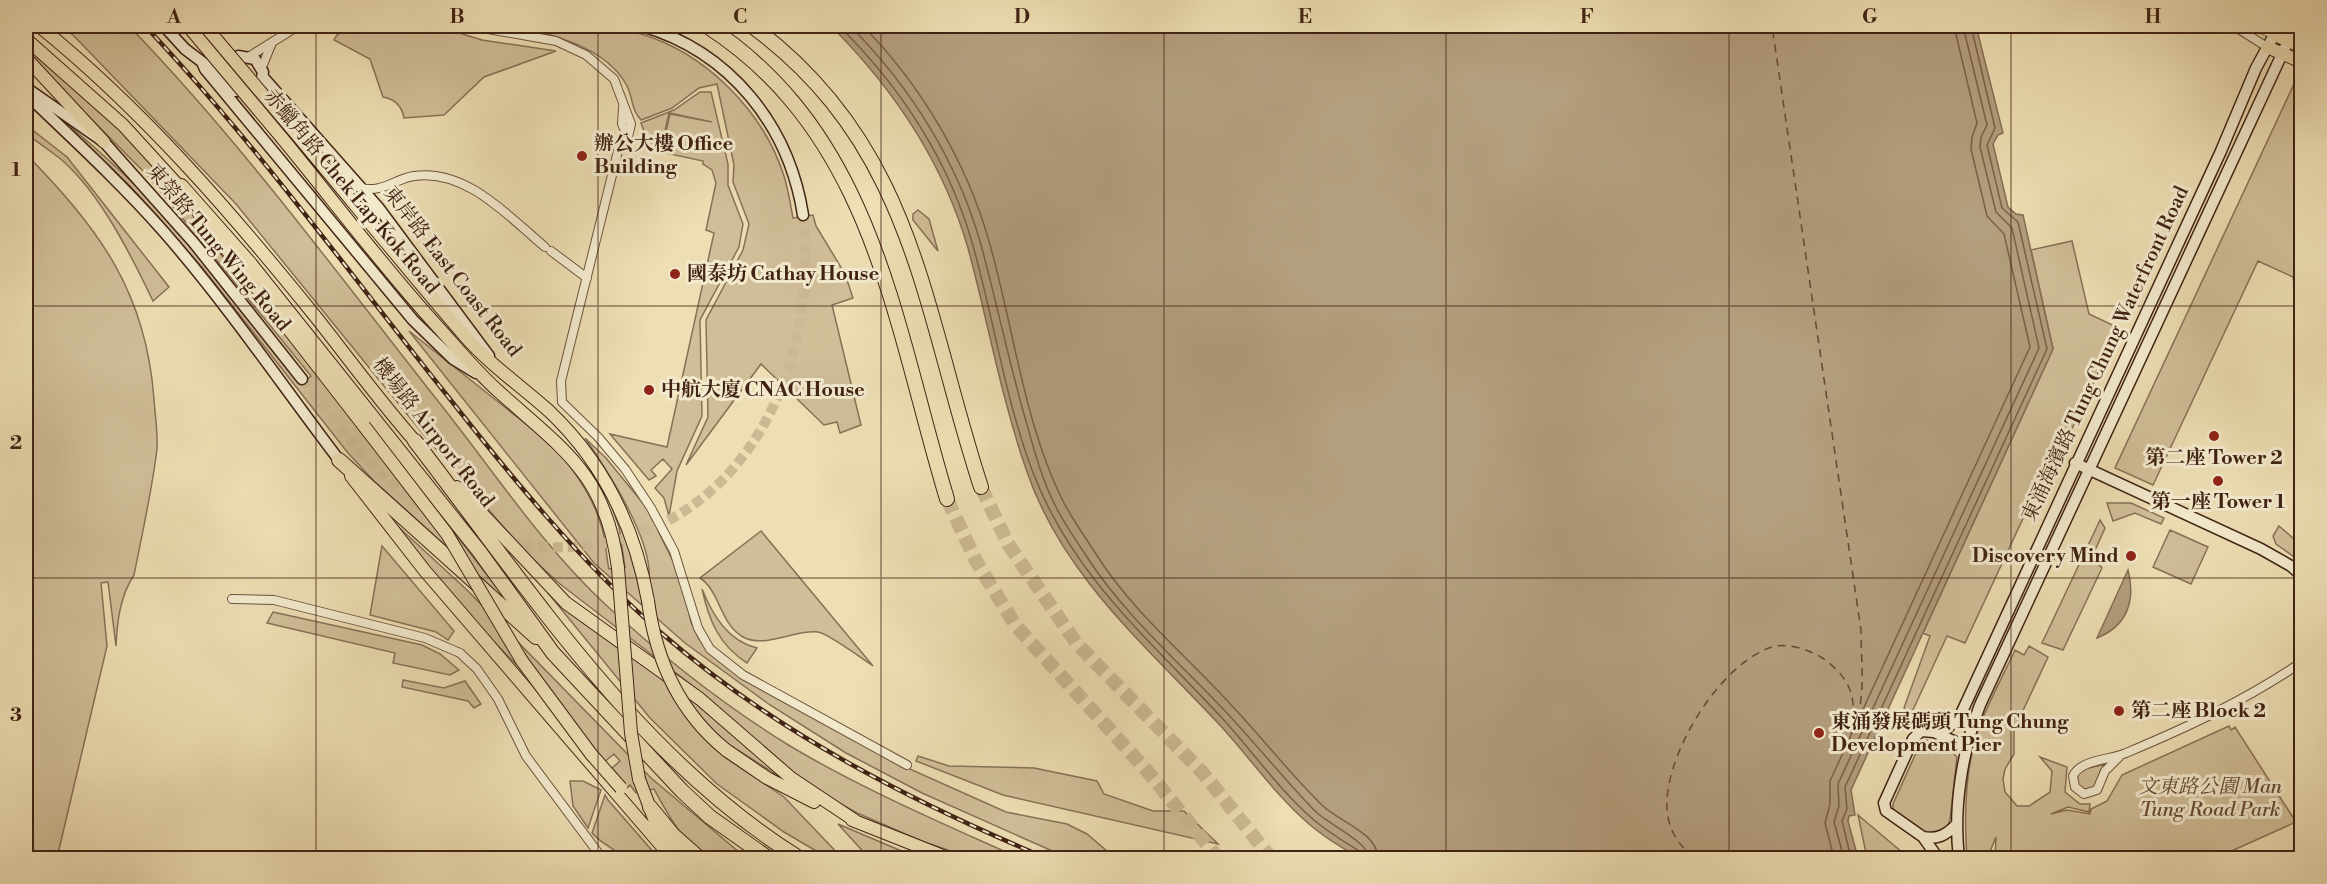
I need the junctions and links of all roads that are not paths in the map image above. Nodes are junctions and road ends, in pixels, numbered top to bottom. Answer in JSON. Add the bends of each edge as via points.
{"nodes":[{"id":1,"x":39,"y":26,"type":"edge"},
{"id":2,"x":164,"y":26,"type":"edge"},
{"id":3,"x":188,"y":26,"type":"edge"},
{"id":4,"x":205,"y":26,"type":"edge"},
{"id":5,"x":298,"y":26,"type":"edge"},
{"id":6,"x":471,"y":26,"type":"edge"},
{"id":7,"x":642,"y":26,"type":"edge"},
{"id":8,"x":707,"y":26,"type":"edge"},
{"id":9,"x":752,"y":26,"type":"edge"},
{"id":10,"x":2234,"y":26,"type":"edge"},
{"id":11,"x":2254,"y":26,"type":"edge"},
{"id":12,"x":2295,"y":26,"type":"edge"},
{"id":13,"x":2277,"y":30,"type":"edge"},
{"id":14,"x":26,"y":39,"type":"edge"},
{"id":15,"x":2288,"y":41,"type":"junction"},
{"id":16,"x":271,"y":45,"type":"junction"},
{"id":17,"x":2267,"y":47,"type":"junction"},
{"id":18,"x":2301,"y":47,"type":"edge"},
{"id":19,"x":185,"y":49,"type":"junction"},
{"id":20,"x":2282,"y":53,"type":"junction"},
{"id":21,"x":250,"y":56,"type":"junction"},
{"id":22,"x":26,"y":58,"type":"edge"},
{"id":23,"x":202,"y":62,"type":"junction"},
{"id":24,"x":2301,"y":62,"type":"edge"},
{"id":25,"x":228,"y":65,"type":"junction"},
{"id":26,"x":262,"y":72,"type":"junction"},
{"id":27,"x":226,"y":80,"type":"junction"},
{"id":28,"x":26,"y":87,"type":"edge"},
{"id":29,"x":240,"y":93,"type":"junction"},
{"id":30,"x":26,"y":94,"type":"edge"},
{"id":31,"x":254,"y":126,"type":"junction"},
{"id":32,"x":104,"y":142,"type":"junction"},
{"id":33,"x":390,"y":185,"type":"junction"},
{"id":34,"x":181,"y":186,"type":"junction"},
{"id":35,"x":361,"y":188,"type":"junction"},
{"id":36,"x":378,"y":207,"type":"junction"},
{"id":37,"x":803,"y":215,"type":"tunnel mouth"},
{"id":38,"x":587,"y":278,"type":"junction"},
{"id":39,"x":498,"y":367,"type":"junction"},
{"id":40,"x":302,"y":379,"type":"tunnel mouth"},
{"id":41,"x":486,"y":380,"type":"junction"},
{"id":42,"x":415,"y":441,"type":"junction"},
{"id":43,"x":339,"y":460,"type":"junction"},
{"id":44,"x":2075,"y":463,"type":"junction"},
{"id":45,"x":2091,"y":470,"type":"junction"},
{"id":46,"x":981,"y":488,"type":"tunnel mouth"},
{"id":47,"x":947,"y":499,"type":"tunnel mouth"},
{"id":48,"x":2301,"y":576,"type":"edge"},
{"id":49,"x":232,"y":599,"type":"dead end"},
{"id":50,"x":553,"y":652,"type":"junction"},
{"id":51,"x":2301,"y":662,"type":"edge"},
{"id":52,"x":1940,"y":735,"type":"junction"},
{"id":53,"x":1966,"y":747,"type":"junction"},
{"id":54,"x":2119,"y":756,"type":"junction"},
{"id":55,"x":908,"y":765,"type":"dead end"},
{"id":56,"x":650,"y":807,"type":"junction"},
{"id":57,"x":857,"y":822,"type":"junction"},
{"id":58,"x":656,"y":824,"type":"junction"},
{"id":59,"x":1956,"y":825,"type":"junction"},
{"id":60,"x":1923,"y":837,"type":"junction"},
{"id":61,"x":2301,"y":856,"type":"edge"},
{"id":62,"x":602,"y":858,"type":"edge"},
{"id":63,"x":672,"y":858,"type":"edge"},
{"id":64,"x":684,"y":858,"type":"edge"},
{"id":65,"x":699,"y":858,"type":"edge"},
{"id":66,"x":768,"y":858,"type":"edge"},
{"id":67,"x":799,"y":858,"type":"edge"},
{"id":68,"x":948,"y":858,"type":"edge"},
{"id":69,"x":1938,"y":858,"type":"edge"},
{"id":70,"x":1959,"y":858,"type":"edge"},
{"id":71,"x":2297,"y":858,"type":"edge"}],
"edges":[{"from":1,"to":42,"type":"main road","name":"機場路 Airport Road","via":[[188,166]]},
{"from":2,"to":19,"type":"main road","name":"東岸路 East Coast Road"},
{"from":3,"to":41,"type":"main road","name":"赤鱲角路 Chek Lap Kok Road","bridge":true,"via":[[423,311]]},
{"from":4,"to":39,"type":"main road","name":"赤鱲角路 Chek Lap Kok Road","bridge":true,"via":[[466,338]]},
{"from":5,"to":16,"type":"street"},
{"from":6,"to":38,"type":"street","via":[[569,46],[614,79],[623,101],[622,124],[628,137],[618,151]]},
{"from":7,"to":37,"type":"main road","via":[[674,37],[707,56],[750,95],[786,152]]},
{"from":8,"to":47,"type":"highway","via":[[750,58],[783,90],[811,124],[859,207],[883,274]]},
{"from":9,"to":46,"type":"highway","via":[[780,47],[821,88],[861,141],[884,181],[921,275]]},
{"from":10,"to":17,"type":"street"},
{"from":11,"to":13,"type":"street"},
{"from":12,"to":15,"type":"main road","name":"東涌海濱路 Tung Chung Waterfront Road"},
{"from":13,"to":15,"type":"main road"},
{"from":13,"to":17,"type":"main road","name":"東涌海濱路 Tung Chung Waterfront Road"},
{"from":14,"to":34,"type":"main road","name":"機場路 Airport Road","via":[[123,125]]},
{"from":15,"to":18,"type":"main road"},
{"from":15,"to":20,"type":"main road","name":"東涌海濱路 Tung Chung Waterfront Road"},
{"from":16,"to":21,"type":"street"},
{"from":16,"to":26,"type":"street"},
{"from":17,"to":20,"type":"main road"},
{"from":17,"to":44,"type":"main road","name":"東涌海濱路 Tung Chung Waterfront Road"},
{"from":19,"to":23,"type":"main road","name":"東岸路 East Coast Road"},
{"from":19,"to":25,"type":"main road","name":"東岸路 East Coast Road"},
{"from":20,"to":24,"type":"main road"},
{"from":20,"to":45,"type":"main road","name":"東涌海濱路 Tung Chung Waterfront Road"},
{"from":21,"to":25,"type":"main road","via":[[238,56]]},
{"from":21,"to":26,"type":"main road","name":"東岸路 East Coast Road"},
{"from":22,"to":32,"type":"main road"},
{"from":23,"to":27,"type":"main road","name":"東岸路 East Coast Road"},
{"from":23,"to":31,"type":"main road","name":"東岸路 East Coast Road"},
{"from":25,"to":27,"type":"main road"},
{"from":26,"to":29,"type":"main road","via":[[257,88]]},
{"from":26,"to":35,"type":"main road","name":"東岸路 East Coast Road"},
{"from":27,"to":29,"type":"main road","name":"東岸路 East Coast Road"},
{"from":28,"to":32,"type":"main road","name":"東榮路 Tung Wing Road"},
{"from":29,"to":31,"type":"main road","name":"東岸路 East Coast Road"},
{"from":30,"to":43,"type":"main road","via":[[165,232]]},
{"from":31,"to":41,"type":"main road","name":"東岸路 East Coast Road","via":[[413,320],[453,359]]},
{"from":32,"to":40,"type":"main road","name":"東榮路 Tung Wing Road","via":[[194,243]]},
{"from":33,"to":35,"type":"street","via":[[375,190]]},
{"from":33,"to":36,"type":"street","via":[[381,195]]},
{"from":33,"to":38,"type":"street","via":[[415,176],[454,179],[470,187]]},
{"from":34,"to":50,"type":"highway","name":"機場路 Airport Road","via":[[245,258],[479,551]]},
{"from":34,"to":58,"type":"main road","bridge":true,"via":[[215,237],[447,534],[522,661],[591,754]]},
{"from":35,"to":36,"type":"main road","name":"東岸路 East Coast Road"},
{"from":36,"to":39,"type":"main road","name":"東岸路 East Coast Road"},
{"from":38,"to":55,"type":"street","via":[[560,389],[562,402],[625,469],[651,508],[674,551],[698,628],[710,650],[743,675]]},
{"from":39,"to":57,"type":"main road","name":"東岸路 East Coast Road","bridge":true,"via":[[564,426],[597,468],[630,531],[641,565],[657,647],[692,718],[726,750],[767,778]]},
{"from":41,"to":56,"type":"main road","name":"東岸路 East Coast Road","bridge":true,"via":[[559,442],[576,462],[606,515],[618,568],[631,734],[639,779]]},
{"from":42,"to":57,"type":"main road","via":[[566,603],[700,699],[791,778]]},
{"from":42,"to":67,"type":"highway","name":"機場路 Airport Road","via":[[583,659],[648,734],[731,809]]},
{"from":43,"to":50,"type":"highway"},
{"from":43,"to":63,"type":"main road","via":[[425,571]]},
{"from":44,"to":45,"type":"main road"},
{"from":44,"to":52,"type":"main road","name":"東涌海濱路 Tung Chung Waterfront Road","via":[[1960,716]]},
{"from":45,"to":48,"type":"main road","via":[[2261,549]]},
{"from":45,"to":53,"type":"main road","name":"東涌海濱路 Tung Chung Waterfront Road","via":[[1980,705]]},
{"from":49,"to":62,"type":"street","via":[[274,600],[425,638],[460,653],[498,699],[526,756]]},
{"from":50,"to":66,"type":"highway","name":"機場路 Airport Road","via":[[682,791],[731,833]]},
{"from":51,"to":54,"type":"street","via":[[2229,708]]},
{"from":52,"to":53,"type":"main road"},
{"from":52,"to":60,"type":"main road","via":[[1925,730],[1916,735],[1884,803],[1886,811]]},
{"from":53,"to":59,"type":"main road","name":"東涌海濱路 Tung Chung Waterfront Road"},
{"from":54,"to":54,"type":"street","via":[[2105,771],[2097,790],[2088,794],[2078,790],[2073,780],[2077,770]]},
{"from":56,"to":58,"type":"main road","name":"東岸路 East Coast Road"},
{"from":56,"to":65,"type":"highway"},
{"from":57,"to":68,"type":"main road","name":"東岸路 East Coast Road"},
{"from":58,"to":64,"type":"main road","name":"東岸路 East Coast Road"},
{"from":59,"to":60,"type":"main road","via":[[1941,837]]},
{"from":59,"to":70,"type":"main road","name":"東涌海濱路 Tung Chung Waterfront Road"},
{"from":60,"to":69,"type":"main road"},
{"from":61,"to":71,"type":"highway"}]}
